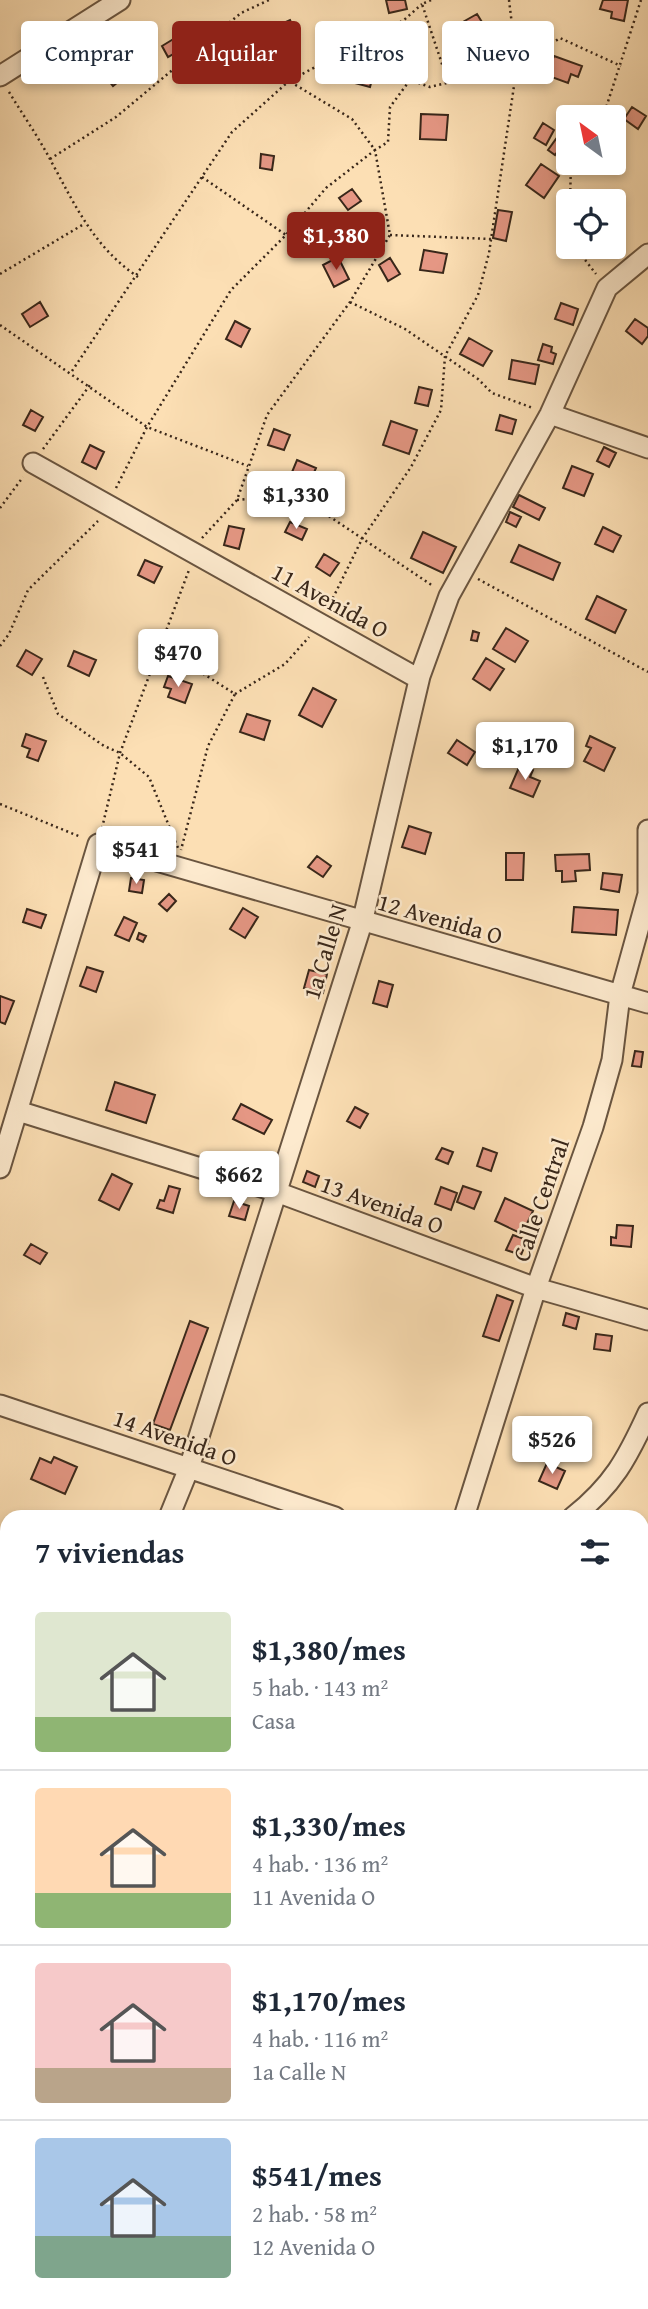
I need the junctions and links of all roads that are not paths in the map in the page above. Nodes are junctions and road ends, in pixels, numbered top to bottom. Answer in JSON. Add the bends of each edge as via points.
{"nodes":[{"id":1,"x":120,"y":0,"type":"edge"},
{"id":2,"x":4,"y":82,"type":"edge"},
{"id":3,"x":648,"y":254,"type":"edge"},
{"id":4,"x":550,"y":414,"type":"junction"},
{"id":5,"x":648,"y":448,"type":"edge"},
{"id":6,"x":33,"y":463,"type":"road end"},
{"id":7,"x":419,"y":679,"type":"junction"},
{"id":8,"x":648,"y":830,"type":"edge"},
{"id":9,"x":648,"y":893,"type":"edge"},
{"id":10,"x":362,"y":923,"type":"junction"},
{"id":11,"x":620,"y":995,"type":"junction"},
{"id":12,"x":648,"y":1003,"type":"edge"},
{"id":13,"x":18,"y":1111,"type":"junction"},
{"id":14,"x":0,"y":1168,"type":"edge"},
{"id":15,"x":274,"y":1191,"type":"junction"},
{"id":16,"x":536,"y":1288,"type":"junction"},
{"id":17,"x":648,"y":1320,"type":"edge"},
{"id":18,"x":0,"y":1405,"type":"edge"},
{"id":19,"x":648,"y":1413,"type":"edge"},
{"id":20,"x":188,"y":1468,"type":"junction"},
{"id":21,"x":172,"y":1510,"type":"edge"},
{"id":22,"x":314,"y":1510,"type":"edge"},
{"id":23,"x":466,"y":1510,"type":"edge"},
{"id":24,"x":582,"y":1510,"type":"edge"}],
"edges":[{"from":1,"to":2,"type":"street"},
{"from":3,"to":4,"type":"street","name":"1a Calle N","via":[[607,288]]},
{"from":4,"to":5,"type":"street"},
{"from":4,"to":7,"type":"street","name":"1a Calle N","via":[[449,596]]},
{"from":6,"to":7,"type":"street","name":"11 Avenida O"},
{"from":7,"to":10,"type":"street","name":"1a Calle N"},
{"from":8,"to":9,"type":"street","name":"Calle Central"},
{"from":9,"to":11,"type":"street","name":"Calle Central"},
{"from":10,"to":11,"type":"street","name":"12 Avenida O"},
{"from":10,"to":13,"type":"street","name":"12 Avenida O","via":[[98,844]]},
{"from":10,"to":15,"type":"street","name":"1a Calle N"},
{"from":11,"to":12,"type":"street","name":"12 Avenida O"},
{"from":11,"to":16,"type":"street","name":"Calle Central","via":[[611,1060],[593,1127]]},
{"from":13,"to":14,"type":"street"},
{"from":13,"to":15,"type":"street","name":"13 Avenida O"},
{"from":15,"to":16,"type":"street","name":"13 Avenida O"},
{"from":15,"to":20,"type":"street","name":"1a Calle N"},
{"from":16,"to":17,"type":"street","name":"13 Avenida O"},
{"from":16,"to":23,"type":"street","name":"Calle Central"},
{"from":18,"to":20,"type":"street","name":"14 Avenida O"},
{"from":19,"to":24,"type":"street","via":[[625,1464]]},
{"from":20,"to":21,"type":"street","name":"1a Calle N"},
{"from":20,"to":22,"type":"street","name":"14 Avenida O"}]}
